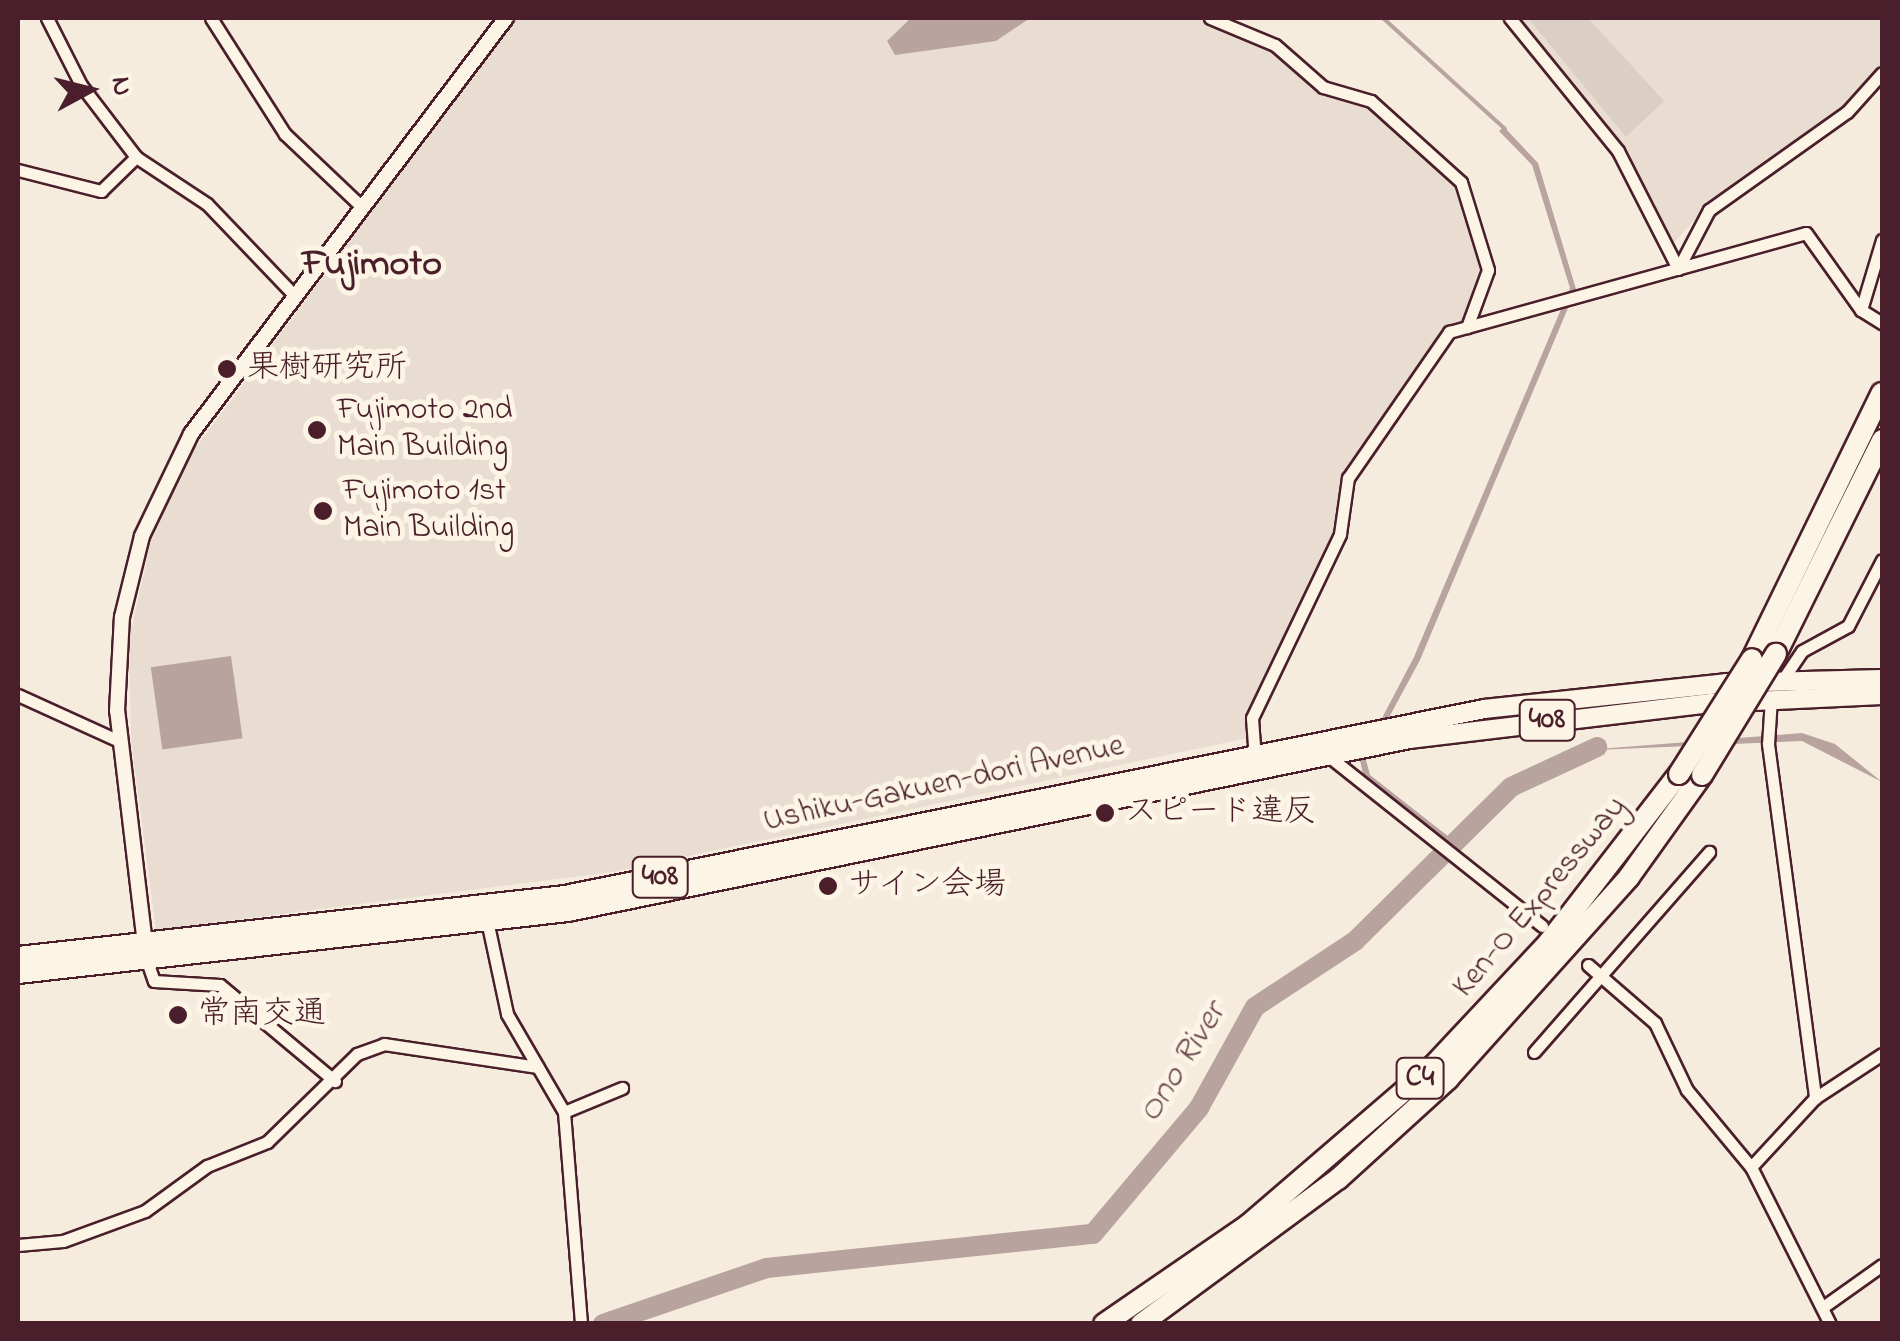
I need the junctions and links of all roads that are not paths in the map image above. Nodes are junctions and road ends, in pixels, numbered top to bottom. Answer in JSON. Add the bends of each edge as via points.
{"nodes":[{"id":1,"x":47,"y":18,"type":"edge"},
{"id":2,"x":212,"y":18,"type":"edge"},
{"id":3,"x":506,"y":18,"type":"edge"},
{"id":4,"x":1210,"y":18,"type":"edge"},
{"id":5,"x":1510,"y":18,"type":"edge"},
{"id":6,"x":1882,"y":73,"type":"edge"},
{"id":7,"x":136,"y":157,"type":"junction"},
{"id":8,"x":18,"y":170,"type":"edge"},
{"id":9,"x":362,"y":207,"type":"junction"},
{"id":10,"x":1882,"y":240,"type":"edge"},
{"id":11,"x":1678,"y":269,"type":"junction"},
{"id":12,"x":294,"y":296,"type":"junction"},
{"id":13,"x":1861,"y":310,"type":"junction"},
{"id":14,"x":1882,"y":324,"type":"edge"},
{"id":15,"x":1468,"y":327,"type":"junction"},
{"id":16,"x":1882,"y":393,"type":"edge"},
{"id":17,"x":1882,"y":440,"type":"edge"},
{"id":18,"x":1882,"y":560,"type":"edge"},
{"id":19,"x":1882,"y":679,"type":"edge"},
{"id":20,"x":1782,"y":681,"type":"junction"},
{"id":21,"x":18,"y":695,"type":"edge"},
{"id":22,"x":1882,"y":695,"type":"edge"},
{"id":23,"x":1770,"y":699,"type":"junction"},
{"id":24,"x":120,"y":741,"type":"junction"},
{"id":25,"x":1326,"y":754,"type":"junction"},
{"id":26,"x":1255,"y":759,"type":"junction"},
{"id":27,"x":1709,"y":852,"type":"dead end"},
{"id":28,"x":488,"y":925,"type":"junction"},
{"id":29,"x":1542,"y":926,"type":"dead end"},
{"id":30,"x":146,"y":952,"type":"junction"},
{"id":31,"x":18,"y":956,"type":"edge"},
{"id":32,"x":1588,"y":965,"type":"dead end"},
{"id":33,"x":18,"y":974,"type":"edge"},
{"id":34,"x":1602,"y":976,"type":"junction"},
{"id":35,"x":1534,"y":1052,"type":"dead end"},
{"id":36,"x":1882,"y":1054,"type":"edge"},
{"id":37,"x":537,"y":1067,"type":"junction"},
{"id":38,"x":335,"y":1081,"type":"junction"},
{"id":39,"x":622,"y":1088,"type":"dead end"},
{"id":40,"x":1814,"y":1098,"type":"junction"},
{"id":41,"x":564,"y":1112,"type":"junction"},
{"id":42,"x":1751,"y":1167,"type":"junction"},
{"id":43,"x":18,"y":1246,"type":"edge"},
{"id":44,"x":1882,"y":1266,"type":"edge"},
{"id":45,"x":1823,"y":1307,"type":"junction"},
{"id":46,"x":580,"y":1323,"type":"edge"},
{"id":47,"x":1104,"y":1324,"type":"edge"},
{"id":48,"x":1141,"y":1324,"type":"edge"},
{"id":49,"x":1830,"y":1324,"type":"edge"}],
"edges":[{"from":1,"to":7,"type":"street","via":[[81,86]]},
{"from":2,"to":9,"type":"street","via":[[285,134]]},
{"from":3,"to":9,"type":"street"},
{"from":4,"to":15,"type":"street","via":[[1275,45],[1323,87],[1371,101],[1450,169],[1488,270]]},
{"from":5,"to":11,"type":"street","via":[[1618,151]]},
{"from":6,"to":11,"type":"street","via":[[1847,112],[1709,210]]},
{"from":7,"to":8,"type":"street","via":[[101,191]]},
{"from":7,"to":12,"type":"street","via":[[207,204]]},
{"from":9,"to":12,"type":"street"},
{"from":10,"to":13,"type":"street"},
{"from":11,"to":13,"type":"street","via":[[1806,233]]},
{"from":11,"to":15,"type":"street"},
{"from":12,"to":24,"type":"street","via":[[191,434],[149,518],[122,617]]},
{"from":13,"to":14,"type":"street"},
{"from":15,"to":26,"type":"street","via":[[1449,332],[1348,478],[1340,534],[1256,707]]},
{"from":16,"to":47,"type":"highway","name":"Ken-O Expressway","number":"C4","bridge":true,"via":[[1752,659],[1680,774],[1574,913],[1434,1066],[1248,1225]]},
{"from":17,"to":48,"type":"highway","name":"Ken-O Expressway","number":"C4","bridge":true,"via":[[1776,654],[1702,775],[1585,930],[1448,1079],[1338,1179]]},
{"from":18,"to":20,"type":"street","via":[[1848,626],[1802,651]]},
{"from":19,"to":20,"type":"highway","name":"Ushiku-Gakuen-dori Avenue","number":"408"},
{"from":20,"to":23,"type":"street"},
{"from":20,"to":26,"type":"highway","name":"Ushiku-Gakuen-dori Avenue","number":"408","via":[[1501,707]]},
{"from":21,"to":24,"type":"street"},
{"from":22,"to":23,"type":"highway","name":"Ushiku-Gakuen-dori Avenue","number":"408"},
{"from":23,"to":25,"type":"highway","name":"Ushiku-Gakuen-dori Avenue","number":"408","via":[[1574,716]]},
{"from":23,"to":40,"type":"street","via":[[1767,738]]},
{"from":24,"to":30,"type":"street"},
{"from":25,"to":26,"type":"highway","name":"Ushiku-Gakuen-dori Avenue","number":"408"},
{"from":25,"to":29,"type":"street"},
{"from":26,"to":28,"type":"highway","name":"Ushiku-Gakuen-dori Avenue","number":"408"},
{"from":26,"to":30,"type":"highway","name":"Ushiku-Gakuen-dori Avenue","number":"408","via":[[565,894]]},
{"from":27,"to":34,"type":"street"},
{"from":28,"to":30,"type":"highway","name":"Ushiku-Gakuen-dori Avenue","number":"408"},
{"from":28,"to":37,"type":"street","via":[[506,1014]]},
{"from":30,"to":31,"type":"highway","name":"Ushiku-Gakuen-dori Avenue","number":"408"},
{"from":30,"to":33,"type":"highway","name":"Ushiku-Gakuen-dori Avenue","number":"408"},
{"from":30,"to":38,"type":"street","via":[[154,982],[220,985]]},
{"from":32,"to":34,"type":"street"},
{"from":34,"to":35,"type":"street"},
{"from":34,"to":42,"type":"street","via":[[1655,1023],[1686,1090]]},
{"from":36,"to":40,"type":"street"},
{"from":37,"to":38,"type":"street","via":[[384,1044],[357,1054]]},
{"from":37,"to":41,"type":"street"},
{"from":38,"to":43,"type":"street","via":[[267,1142],[206,1166],[145,1211],[63,1241]]},
{"from":39,"to":41,"type":"street"},
{"from":40,"to":42,"type":"street"},
{"from":41,"to":46,"type":"street"},
{"from":42,"to":45,"type":"street"},
{"from":44,"to":45,"type":"street"},
{"from":45,"to":49,"type":"street"}]}
